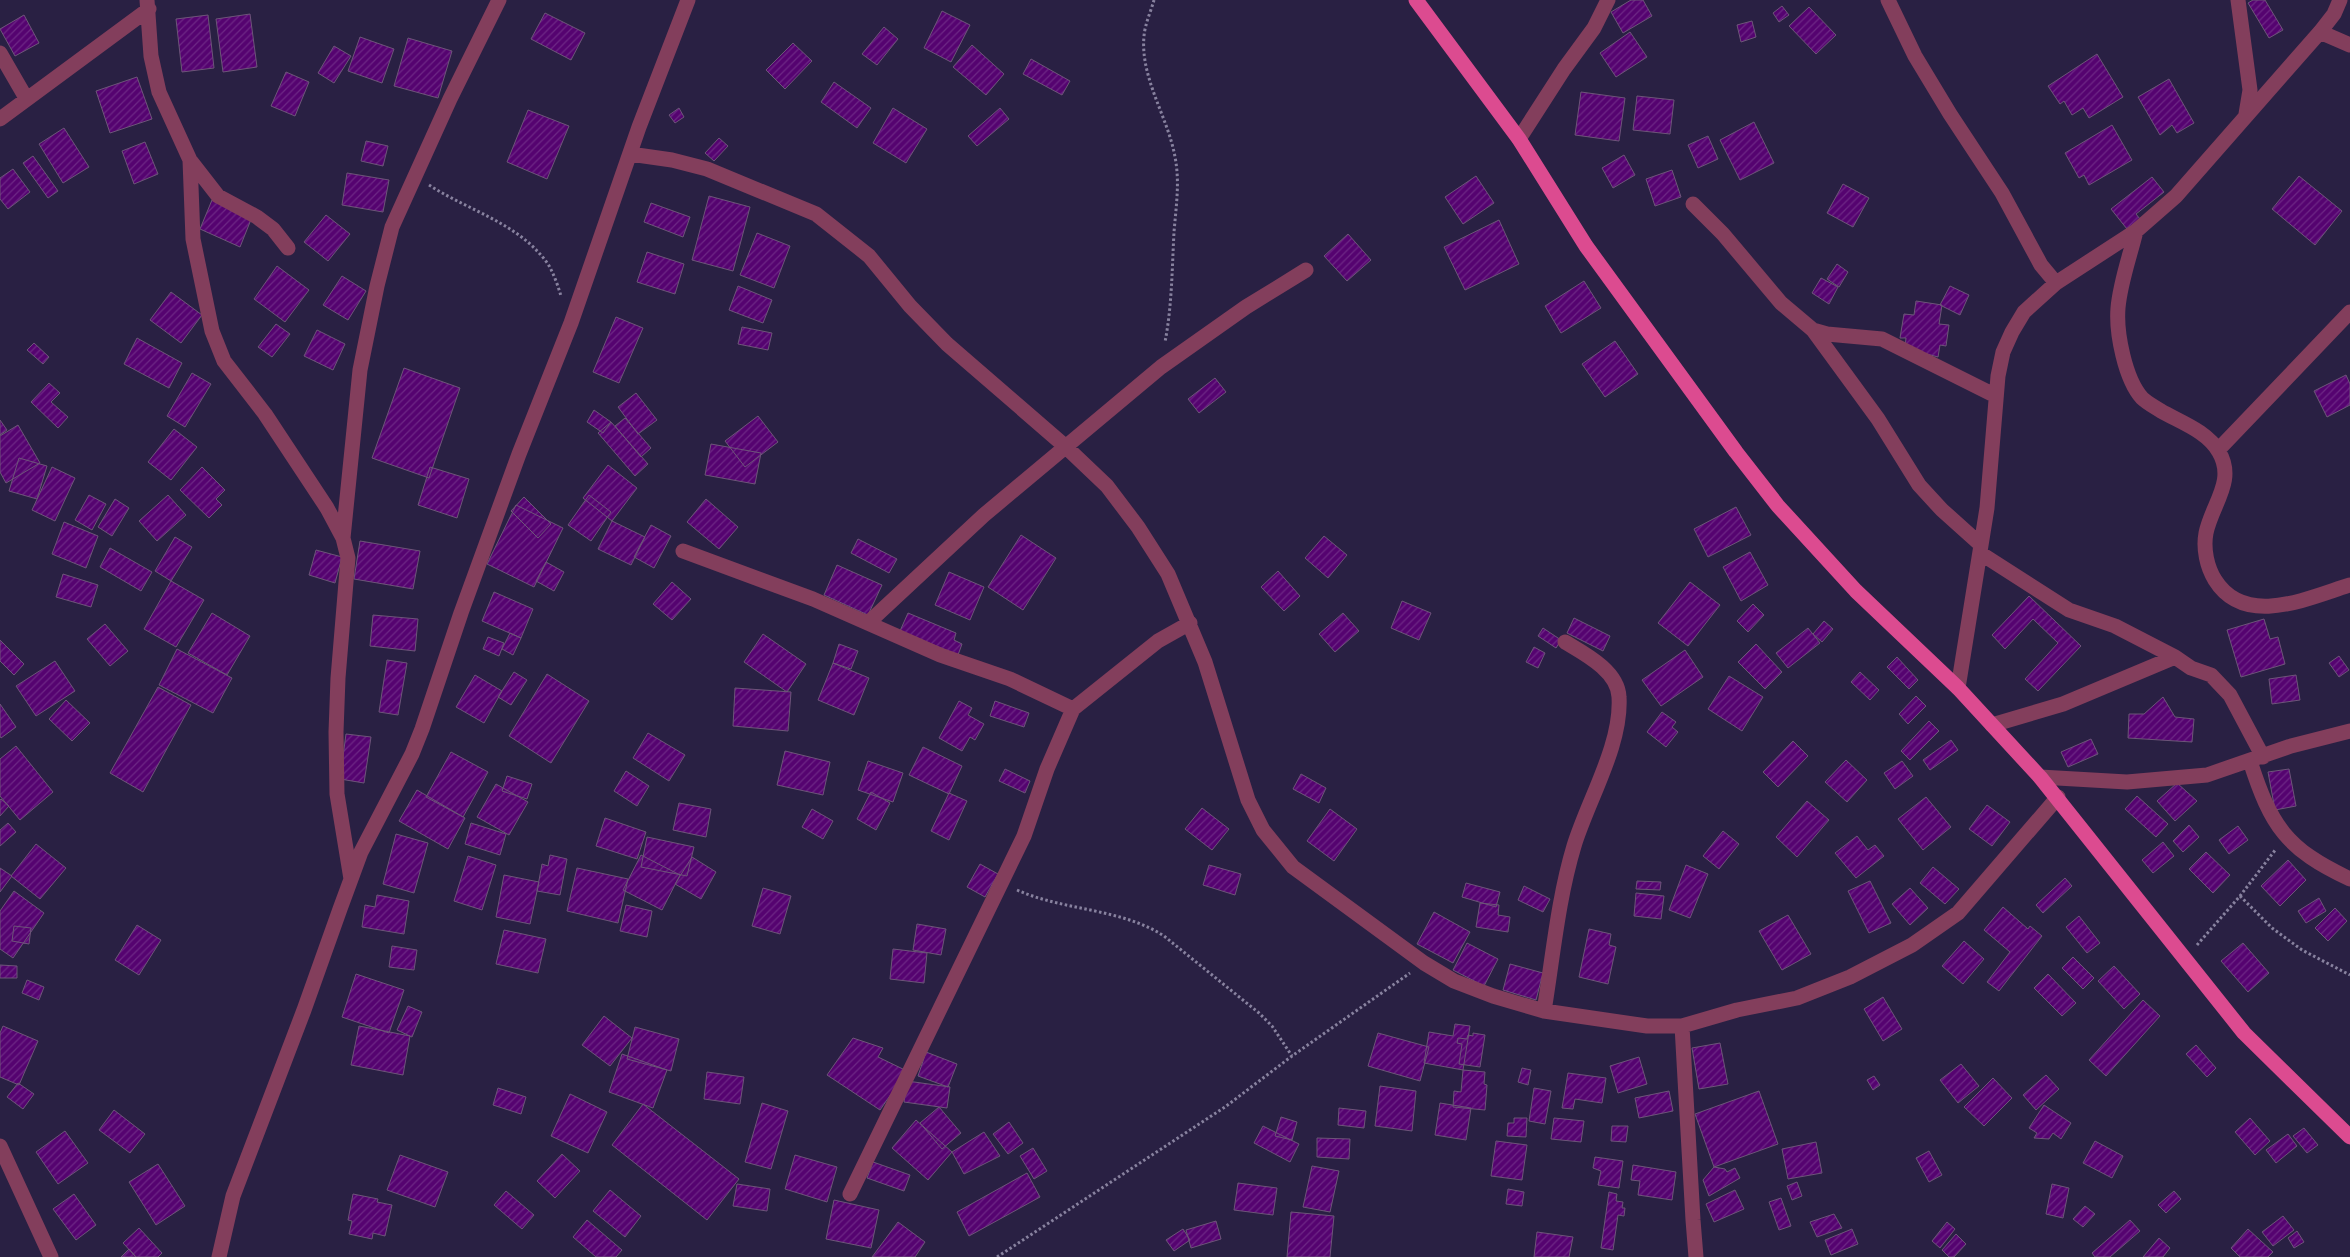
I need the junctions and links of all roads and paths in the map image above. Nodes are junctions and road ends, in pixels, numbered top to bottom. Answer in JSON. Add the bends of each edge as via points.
{"nodes":[{"id":1,"x":499,"y":0,"type":"edge"},
{"id":2,"x":688,"y":0,"type":"edge"},
{"id":3,"x":1154,"y":0,"type":"edge"},
{"id":4,"x":1416,"y":0,"type":"edge"},
{"id":5,"x":1608,"y":0,"type":"edge"},
{"id":6,"x":1888,"y":0,"type":"edge"},
{"id":7,"x":2238,"y":0,"type":"edge"},
{"id":8,"x":2340,"y":0,"type":"edge"},
{"id":9,"x":148,"y":4,"type":"edge"},
{"id":10,"x":2320,"y":32,"type":"junction"},
{"id":11,"x":2350,"y":45,"type":"edge"},
{"id":12,"x":0,"y":53,"type":"edge"},
{"id":13,"x":26,"y":98,"type":"junction"},
{"id":14,"x":2246,"y":114,"type":"junction"},
{"id":15,"x":0,"y":119,"type":"edge"},
{"id":16,"x":1518,"y":139,"type":"junction"},
{"id":17,"x":630,"y":154,"type":"junction"},
{"id":18,"x":190,"y":160,"type":"junction"},
{"id":19,"x":416,"y":176,"type":"junction"},
{"id":20,"x":1693,"y":204,"type":"dead end"},
{"id":21,"x":2136,"y":231,"type":"junction"},
{"id":22,"x":288,"y":248,"type":"dead end"},
{"id":23,"x":1306,"y":270,"type":"dead end"},
{"id":24,"x":2056,"y":282,"type":"junction"},
{"id":25,"x":2350,"y":312,"type":"edge"},
{"id":26,"x":571,"y":323,"type":"junction"},
{"id":27,"x":1813,"y":330,"type":"junction"},
{"id":28,"x":1161,"y":367,"type":"junction"},
{"id":29,"x":1996,"y":396,"type":"junction"},
{"id":30,"x":1066,"y":447,"type":"junction"},
{"id":31,"x":2218,"y":450,"type":"junction"},
{"id":32,"x":342,"y":538,"type":"junction"},
{"id":33,"x":1981,"y":549,"type":"junction"},
{"id":34,"x":683,"y":551,"type":"dead end"},
{"id":35,"x":2350,"y":585,"type":"edge"},
{"id":36,"x":868,"y":623,"type":"junction"},
{"id":37,"x":1190,"y":623,"type":"junction"},
{"id":38,"x":1565,"y":642,"type":"dead end"},
{"id":39,"x":2175,"y":657,"type":"junction"},
{"id":40,"x":1958,"y":688,"type":"junction"},
{"id":41,"x":1073,"y":709,"type":"junction"},
{"id":42,"x":1992,"y":724,"type":"junction"},
{"id":43,"x":2350,"y":731,"type":"edge"},
{"id":44,"x":2257,"y":759,"type":"junction"},
{"id":45,"x":2040,"y":777,"type":"junction"},
{"id":46,"x":2058,"y":797,"type":"junction"},
{"id":47,"x":2285,"y":837,"type":"junction"},
{"id":48,"x":2350,"y":879,"type":"edge"},
{"id":49,"x":351,"y":880,"type":"junction"},
{"id":50,"x":1001,"y":883,"type":"junction"},
{"id":51,"x":2240,"y":896,"type":"junction"},
{"id":52,"x":2185,"y":959,"type":"junction"},
{"id":53,"x":1424,"y":963,"type":"junction"},
{"id":54,"x":2350,"y":975,"type":"edge"},
{"id":55,"x":1544,"y":1011,"type":"junction"},
{"id":56,"x":1682,"y":1026,"type":"junction"},
{"id":57,"x":1292,"y":1056,"type":"junction"},
{"id":58,"x":2350,"y":1137,"type":"edge"},
{"id":59,"x":0,"y":1146,"type":"edge"},
{"id":60,"x":850,"y":1194,"type":"dead end"},
{"id":61,"x":51,"y":1257,"type":"edge"},
{"id":62,"x":219,"y":1257,"type":"edge"},
{"id":63,"x":996,"y":1257,"type":"edge"},
{"id":64,"x":1696,"y":1257,"type":"edge"}],
"edges":[{"from":1,"to":19,"type":"street","via":[[450,98]]},
{"from":2,"to":17,"type":"street"},
{"from":3,"to":28,"type":"path","via":[[1143,49],[1147,72],[1176,157],[1178,190],[1169,320]]},
{"from":4,"to":16,"type":"main road"},
{"from":5,"to":16,"type":"street","via":[[1594,28]]},
{"from":6,"to":24,"type":"street","via":[[1925,73],[2002,193],[2041,265]]},
{"from":7,"to":14,"type":"street","via":[[2250,90]]},
{"from":8,"to":10,"type":"street"},
{"from":9,"to":13,"type":"street"},
{"from":9,"to":18,"type":"street","via":[[159,92]]},
{"from":10,"to":11,"type":"street"},
{"from":10,"to":14,"type":"street"},
{"from":12,"to":13,"type":"street"},
{"from":13,"to":15,"type":"street"},
{"from":14,"to":21,"type":"street","via":[[2176,196]]},
{"from":16,"to":40,"type":"main road","via":[[1586,246],[1778,506],[1856,591]]},
{"from":17,"to":26,"type":"street"},
{"from":17,"to":30,"type":"street","via":[[707,169],[816,214],[869,256],[947,344]]},
{"from":18,"to":22,"type":"street","via":[[218,196],[257,217]]},
{"from":18,"to":32,"type":"street","via":[[193,239],[212,331],[224,361],[265,414],[327,508]]},
{"from":19,"to":26,"type":"path","via":[[518,234],[542,257],[556,280]]},
{"from":19,"to":32,"type":"street","via":[[392,227],[376,286],[360,370]]},
{"from":20,"to":27,"type":"street","via":[[1781,303]]},
{"from":21,"to":24,"type":"street"},
{"from":21,"to":31,"type":"street","via":[[2121,292],[2118,320],[2130,381],[2143,398],[2205,436]]},
{"from":23,"to":28,"type":"street","via":[[1246,307]]},
{"from":24,"to":29,"type":"street","via":[[2024,312],[2012,332],[2003,352]]},
{"from":25,"to":31,"type":"street"},
{"from":26,"to":49,"type":"street","via":[[512,472],[422,730],[361,852]]},
{"from":27,"to":29,"type":"street","via":[[1882,339]]},
{"from":27,"to":33,"type":"street","via":[[1878,419],[1919,485]]},
{"from":28,"to":30,"type":"street"},
{"from":29,"to":33,"type":"street","via":[[1988,508]]},
{"from":30,"to":36,"type":"street","via":[[984,515]]},
{"from":30,"to":37,"type":"street","via":[[1107,486],[1138,527],[1168,574]]},
{"from":31,"to":35,"type":"street","via":[[2227,475],[2206,534],[2206,554],[2209,570],[2225,593],[2250,606],[2270,608]]},
{"from":32,"to":49,"type":"street","via":[[348,558],[338,678],[337,794]]},
{"from":33,"to":39,"type":"street","via":[[2069,610],[2115,626]]},
{"from":33,"to":40,"type":"street"},
{"from":34,"to":36,"type":"street"},
{"from":36,"to":41,"type":"street","via":[[940,655],[1017,682]]},
{"from":37,"to":41,"type":"street","via":[[1158,641]]},
{"from":37,"to":53,"type":"street","via":[[1248,800],[1263,830],[1293,866]]},
{"from":38,"to":55,"type":"street","via":[[1606,671],[1619,696],[1612,746],[1574,847]]},
{"from":39,"to":42,"type":"street","via":[[2063,704]]},
{"from":39,"to":44,"type":"street","via":[[2191,668],[2211,675],[2230,695]]},
{"from":40,"to":42,"type":"main road"},
{"from":41,"to":50,"type":"street","via":[[1046,769],[1024,836]]},
{"from":42,"to":45,"type":"main road"},
{"from":43,"to":44,"type":"street","via":[[2291,746]]},
{"from":44,"to":45,"type":"street","via":[[2207,775],[2152,781]]},
{"from":44,"to":47,"type":"street","via":[[2262,799]]},
{"from":45,"to":46,"type":"main road"},
{"from":46,"to":52,"type":"main road"},
{"from":46,"to":56,"type":"street","via":[[1958,913],[1912,945],[1850,977],[1797,998],[1737,1010]]},
{"from":47,"to":48,"type":"street","via":[[2309,856]]},
{"from":47,"to":51,"type":"path"},
{"from":49,"to":62,"type":"street","via":[[233,1196]]},
{"from":50,"to":57,"type":"path","via":[[1044,901],[1151,927],[1260,1013]]},
{"from":50,"to":60,"type":"street"},
{"from":51,"to":52,"type":"path"},
{"from":51,"to":54,"type":"path","via":[[2272,928],[2302,950]]},
{"from":52,"to":58,"type":"main road","via":[[2244,1033]]},
{"from":53,"to":55,"type":"street","via":[[1454,981]]},
{"from":53,"to":57,"type":"path"},
{"from":55,"to":56,"type":"street","via":[[1647,1026]]},
{"from":56,"to":64,"type":"street"},
{"from":57,"to":63,"type":"path","via":[[1225,1107]]},
{"from":59,"to":61,"type":"street"}]}
